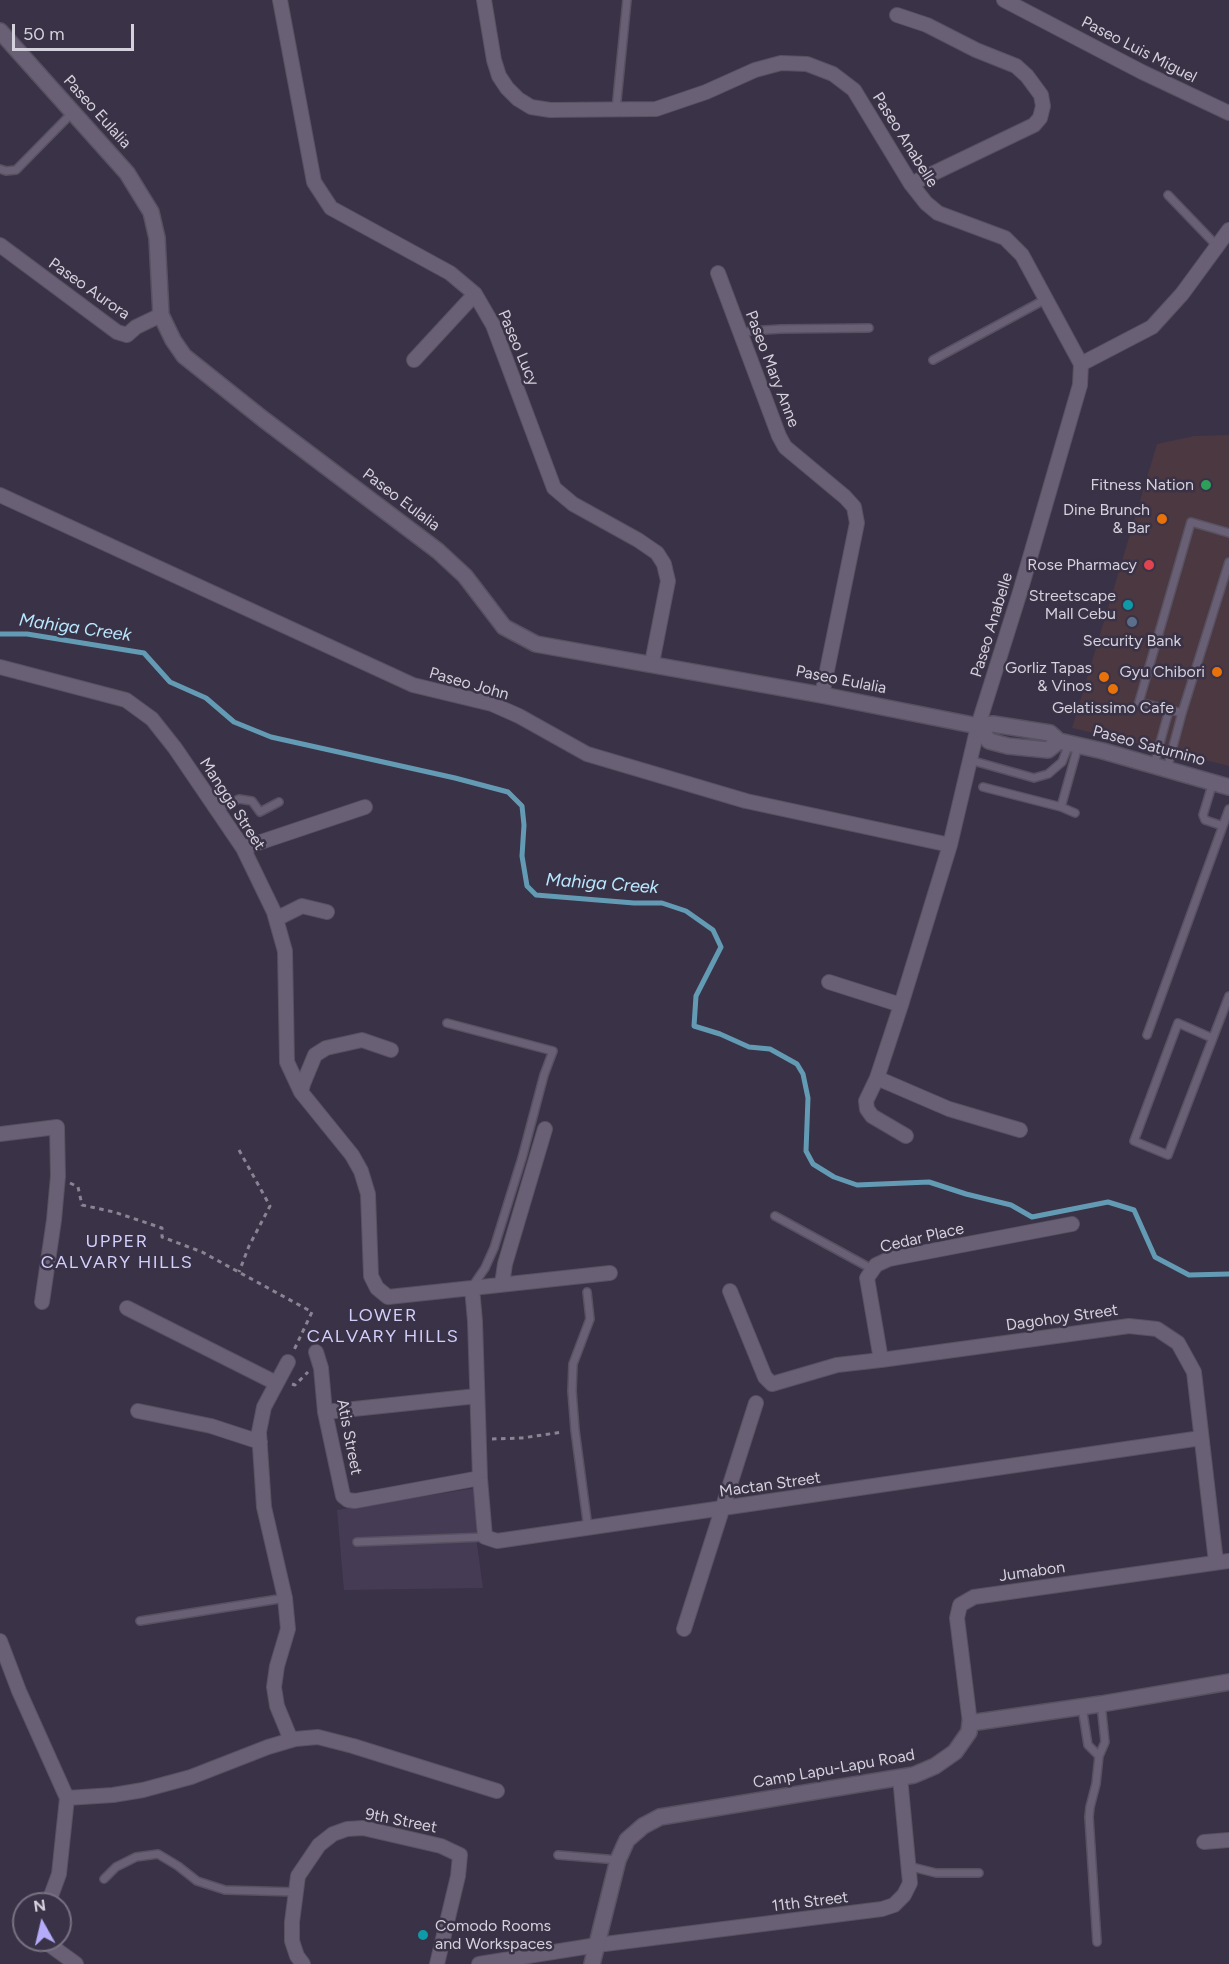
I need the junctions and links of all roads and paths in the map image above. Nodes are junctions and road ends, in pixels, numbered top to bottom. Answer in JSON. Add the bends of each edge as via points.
{"nodes":[{"id":1,"x":280,"y":0,"type":"edge"},
{"id":2,"x":484,"y":0,"type":"edge"},
{"id":3,"x":627,"y":0,"type":"edge"},
{"id":4,"x":1004,"y":0,"type":"edge"},
{"id":5,"x":897,"y":15,"type":"dead end"},
{"id":6,"x":0,"y":31,"type":"edge"},
{"id":7,"x":615,"y":110,"type":"junction"},
{"id":8,"x":73,"y":112,"type":"junction"},
{"id":9,"x":1229,"y":113,"type":"edge"},
{"id":10,"x":0,"y":169,"type":"edge"},
{"id":11,"x":911,"y":184,"type":"junction"},
{"id":12,"x":1168,"y":195,"type":"dead end"},
{"id":13,"x":1229,"y":230,"type":"edge"},
{"id":14,"x":0,"y":245,"type":"edge"},
{"id":15,"x":1218,"y":247,"type":"junction"},
{"id":16,"x":718,"y":273,"type":"dead end"},
{"id":17,"x":475,"y":294,"type":"junction"},
{"id":18,"x":1046,"y":299,"type":"junction"},
{"id":19,"x":161,"y":315,"type":"junction"},
{"id":20,"x":869,"y":327,"type":"dead end"},
{"id":21,"x":741,"y":334,"type":"junction"},
{"id":22,"x":414,"y":360,"type":"dead end"},
{"id":23,"x":933,"y":360,"type":"dead end"},
{"id":24,"x":1081,"y":364,"type":"junction"},
{"id":25,"x":0,"y":495,"type":"edge"},
{"id":26,"x":1229,"y":533,"type":"edge"},
{"id":27,"x":1229,"y":562,"type":"edge"},
{"id":28,"x":652,"y":663,"type":"junction"},
{"id":29,"x":0,"y":667,"type":"edge"},
{"id":30,"x":822,"y":695,"type":"junction"},
{"id":31,"x":1169,"y":710,"type":"junction"},
{"id":32,"x":1182,"y":713,"type":"junction"},
{"id":33,"x":978,"y":726,"type":"junction"},
{"id":34,"x":1069,"y":744,"type":"junction"},
{"id":35,"x":970,"y":760,"type":"junction"},
{"id":36,"x":1160,"y":767,"type":"junction"},
{"id":37,"x":1213,"y":782,"type":"junction"},
{"id":38,"x":983,"y":787,"type":"dead end"},
{"id":39,"x":1229,"y":787,"type":"edge"},
{"id":40,"x":279,"y":802,"type":"dead end"},
{"id":41,"x":365,"y":807,"type":"dead end"},
{"id":42,"x":1061,"y":807,"type":"junction"},
{"id":43,"x":218,"y":809,"type":"junction"},
{"id":44,"x":1229,"y":809,"type":"edge"},
{"id":45,"x":1075,"y":813,"type":"dead end"},
{"id":46,"x":1223,"y":826,"type":"junction"},
{"id":47,"x":950,"y":844,"type":"junction"},
{"id":48,"x":243,"y":848,"type":"junction"},
{"id":49,"x":327,"y":912,"type":"dead end"},
{"id":50,"x":276,"y":918,"type":"junction"},
{"id":51,"x":829,"y":982,"type":"dead end"},
{"id":52,"x":1229,"y":996,"type":"edge"},
{"id":53,"x":901,"y":1005,"type":"junction"},
{"id":54,"x":447,"y":1023,"type":"dead end"},
{"id":55,"x":1147,"y":1035,"type":"dead end"},
{"id":56,"x":1212,"y":1038,"type":"junction"},
{"id":57,"x":391,"y":1050,"type":"dead end"},
{"id":58,"x":877,"y":1078,"type":"junction"},
{"id":59,"x":301,"y":1092,"type":"junction"},
{"id":60,"x":545,"y":1129,"type":"dead end"},
{"id":61,"x":1020,"y":1131,"type":"dead end"},
{"id":62,"x":0,"y":1134,"type":"edge"},
{"id":63,"x":906,"y":1136,"type":"dead end"},
{"id":64,"x":239,"y":1150,"type":"dead end"},
{"id":65,"x":58,"y":1176,"type":"junction"},
{"id":66,"x":775,"y":1216,"type":"dead end"},
{"id":67,"x":1072,"y":1224,"type":"dead end"},
{"id":68,"x":872,"y":1269,"type":"junction"},
{"id":69,"x":239,"y":1272,"type":"junction"},
{"id":70,"x":610,"y":1273,"type":"dead end"},
{"id":71,"x":502,"y":1284,"type":"junction"},
{"id":72,"x":472,"y":1288,"type":"junction"},
{"id":73,"x":730,"y":1291,"type":"dead end"},
{"id":74,"x":587,"y":1292,"type":"dead end"},
{"id":75,"x":42,"y":1302,"type":"dead end"},
{"id":76,"x":127,"y":1308,"type":"dead end"},
{"id":77,"x":316,"y":1352,"type":"dead end"},
{"id":78,"x":881,"y":1360,"type":"junction"},
{"id":79,"x":288,"y":1362,"type":"joint"},
{"id":80,"x":321,"y":1368,"type":"junction"},
{"id":81,"x":276,"y":1383,"type":"junction"},
{"id":82,"x":477,"y":1396,"type":"junction"},
{"id":83,"x":756,"y":1403,"type":"dead end"},
{"id":84,"x":138,"y":1411,"type":"dead end"},
{"id":85,"x":325,"y":1412,"type":"junction"},
{"id":86,"x":575,"y":1430,"type":"junction"},
{"id":87,"x":1201,"y":1438,"type":"junction"},
{"id":88,"x":478,"y":1439,"type":"junction"},
{"id":89,"x":260,"y":1442,"type":"junction"},
{"id":90,"x":480,"y":1478,"type":"junction"},
{"id":91,"x":721,"y":1509,"type":"junction"},
{"id":92,"x":588,"y":1529,"type":"junction"},
{"id":93,"x":485,"y":1537,"type":"junction"},
{"id":94,"x":357,"y":1542,"type":"dead end"},
{"id":95,"x":1222,"y":1561,"type":"edge"},
{"id":96,"x":285,"y":1598,"type":"junction"},
{"id":97,"x":140,"y":1621,"type":"dead end"},
{"id":98,"x":684,"y":1629,"type":"dead end"},
{"id":99,"x":0,"y":1641,"type":"edge"},
{"id":100,"x":1229,"y":1682,"type":"edge"},
{"id":101,"x":1101,"y":1704,"type":"junction"},
{"id":102,"x":1082,"y":1707,"type":"junction"},
{"id":103,"x":970,"y":1723,"type":"junction"},
{"id":104,"x":291,"y":1740,"type":"junction"},
{"id":105,"x":1099,"y":1756,"type":"junction"},
{"id":106,"x":900,"y":1778,"type":"junction"},
{"id":107,"x":497,"y":1791,"type":"dead end"},
{"id":108,"x":68,"y":1798,"type":"junction"},
{"id":109,"x":1229,"y":1840,"type":"edge"},
{"id":110,"x":1204,"y":1842,"type":"dead end"},
{"id":111,"x":558,"y":1855,"type":"dead end"},
{"id":112,"x":618,"y":1860,"type":"junction"},
{"id":113,"x":908,"y":1866,"type":"junction"},
{"id":114,"x":980,"y":1873,"type":"dead end"},
{"id":115,"x":104,"y":1879,"type":"dead end"},
{"id":116,"x":52,"y":1892,"type":"edge"},
{"id":117,"x":295,"y":1892,"type":"junction"},
{"id":118,"x":1097,"y":1942,"type":"dead end"},
{"id":119,"x":597,"y":1946,"type":"junction"},
{"id":120,"x":60,"y":1952,"type":"edge"},
{"id":121,"x":76,"y":1964,"type":"edge"},
{"id":122,"x":303,"y":1964,"type":"edge"},
{"id":123,"x":437,"y":1964,"type":"edge"},
{"id":124,"x":479,"y":1964,"type":"edge"},
{"id":125,"x":592,"y":1964,"type":"edge"}],
"edges":[{"from":1,"to":17,"type":"street","name":"Paseo Lucy","via":[[314,182],[331,208],[450,273]]},
{"from":2,"to":7,"type":"street","name":"Paseo Anabelle","via":[[499,76],[518,99],[531,107],[550,110]]},
{"from":3,"to":7,"type":"lane"},
{"from":4,"to":9,"type":"street","name":"Paseo Luis Miguel"},
{"from":5,"to":11,"type":"street","via":[[1016,66],[1041,95],[1043,106],[1034,126]]},
{"from":6,"to":8,"type":"street","name":"Paseo Eulalia"},
{"from":7,"to":11,"type":"street","name":"Paseo Anabelle","via":[[656,109],[764,68],[781,63],[807,64],[833,74],[854,90]]},
{"from":8,"to":10,"type":"lane","via":[[16,170]]},
{"from":8,"to":19,"type":"street","name":"Paseo Eulalia","via":[[127,173],[151,212],[157,238]]},
{"from":11,"to":18,"type":"street","name":"Paseo Anabelle","via":[[938,213],[1005,238],[1022,255]]},
{"from":12,"to":15,"type":"lane"},
{"from":13,"to":15,"type":"street"},
{"from":14,"to":19,"type":"street","name":"Paseo Aurora","via":[[117,332],[127,335]]},
{"from":15,"to":24,"type":"street","via":[[1152,327]]},
{"from":16,"to":21,"type":"street","name":"Paseo Mary Anne"},
{"from":17,"to":22,"type":"street"},
{"from":17,"to":28,"type":"street","name":"Paseo Lucy","via":[[493,325],[554,488],[573,504],[647,547],[664,564],[668,581]]},
{"from":18,"to":23,"type":"lane"},
{"from":18,"to":24,"type":"street","name":"Paseo Anabelle"},
{"from":19,"to":28,"type":"street","name":"Paseo Eulalia","via":[[184,356],[438,551],[465,576],[504,627],[536,644]]},
{"from":20,"to":21,"type":"lane"},
{"from":21,"to":30,"type":"street","name":"Paseo Mary Anne","via":[[785,447],[854,507],[857,523]]},
{"from":24,"to":33,"type":"street","name":"Paseo Anabelle","via":[[1080,385]]},
{"from":25,"to":47,"type":"street","name":"Paseo John","via":[[412,685],[492,704],[587,754],[746,801]]},
{"from":26,"to":31,"type":"lane","via":[[1191,522],[1139,702]]},
{"from":27,"to":32,"type":"lane"},
{"from":28,"to":30,"type":"street","name":"Paseo Eulalia"},
{"from":29,"to":43,"type":"street","name":"Mangga Street","via":[[126,700],[152,718]]},
{"from":30,"to":33,"type":"street","name":"Paseo Eulalia"},
{"from":31,"to":32,"type":"lane"},
{"from":31,"to":36,"type":"lane"},
{"from":32,"to":36,"type":"lane"},
{"from":33,"to":34,"type":"street","name":"Paseo Saturnino","via":[[993,724],[1050,733]]},
{"from":33,"to":35,"type":"street","name":"Paseo Anabelle"},
{"from":34,"to":35,"type":"lane","via":[[1062,762],[1048,774],[1034,778]]},
{"from":34,"to":36,"type":"street","name":"Paseo Saturnino"},
{"from":34,"to":42,"type":"lane"},
{"from":35,"to":47,"type":"street","name":"Paseo Anabelle"},
{"from":36,"to":37,"type":"street","name":"Paseo Saturnino"},
{"from":37,"to":39,"type":"street","name":"Paseo Saturnino"},
{"from":37,"to":46,"type":"lane","via":[[1203,815],[1205,820]]},
{"from":38,"to":42,"type":"lane"},
{"from":40,"to":43,"type":"lane","via":[[260,812],[252,801],[239,799]]},
{"from":41,"to":48,"type":"street"},
{"from":42,"to":45,"type":"lane"},
{"from":43,"to":48,"type":"street","name":"Mangga Street"},
{"from":44,"to":46,"type":"lane"},
{"from":46,"to":55,"type":"lane"},
{"from":47,"to":53,"type":"street","name":"Paseo Anabelle"},
{"from":48,"to":50,"type":"street","name":"Mangga Street"},
{"from":49,"to":50,"type":"street","via":[[302,906]]},
{"from":50,"to":59,"type":"street","name":"Mangga Street","via":[[285,951],[287,1062]]},
{"from":51,"to":53,"type":"street"},
{"from":52,"to":56,"type":"lane"},
{"from":53,"to":58,"type":"street","name":"Paseo Anabelle"},
{"from":54,"to":72,"type":"lane","via":[[553,1051],[494,1248]]},
{"from":56,"to":56,"type":"lane","via":[[1168,1155],[1134,1141],[1178,1023]]},
{"from":57,"to":59,"type":"street","via":[[362,1040],[326,1048],[315,1055]]},
{"from":58,"to":61,"type":"street","via":[[949,1109]]},
{"from":58,"to":63,"type":"street","name":"Paseo Anabelle","via":[[866,1101],[867,1109]]},
{"from":59,"to":72,"type":"street","name":"Mangga Street","via":[[361,1171],[368,1194],[371,1275],[377,1288],[388,1297]]},
{"from":60,"to":71,"type":"street"},
{"from":62,"to":65,"type":"street","via":[[57,1127]]},
{"from":64,"to":69,"type":"path","via":[[270,1206]]},
{"from":65,"to":69,"type":"path","via":[[78,1187],[82,1205],[162,1228],[162,1237]]},
{"from":65,"to":75,"type":"street"},
{"from":66,"to":68,"type":"lane"},
{"from":67,"to":68,"type":"street","name":"Cedar Place","via":[[889,1259]]},
{"from":68,"to":78,"type":"street","name":"Cedar Place","via":[[867,1278]]},
{"from":69,"to":79,"type":"path","via":[[312,1312]]},
{"from":70,"to":71,"type":"street","name":"Mangga Street"},
{"from":71,"to":72,"type":"street","name":"Mangga Street"},
{"from":72,"to":82,"type":"street"},
{"from":73,"to":78,"type":"street","name":"Dagohoy Street","via":[[765,1377],[772,1384],[837,1365]]},
{"from":74,"to":86,"type":"lane","via":[[591,1319],[573,1364]]},
{"from":76,"to":81,"type":"street"},
{"from":77,"to":80,"type":"street","name":"Atis Street"},
{"from":78,"to":87,"type":"street","name":"Dagohoy Street","via":[[1129,1326],[1157,1329],[1178,1343],[1194,1372]]},
{"from":79,"to":81,"type":"street"},
{"from":80,"to":81,"type":"path","via":[[307,1373],[295,1384]]},
{"from":80,"to":85,"type":"street","name":"Atis Street"},
{"from":81,"to":89,"type":"street","via":[[264,1407]]},
{"from":82,"to":85,"type":"street"},
{"from":82,"to":88,"type":"street"},
{"from":83,"to":91,"type":"street"},
{"from":84,"to":89,"type":"street","via":[[211,1426]]},
{"from":85,"to":90,"type":"street","name":"Atis Street","via":[[343,1496],[348,1500]]},
{"from":86,"to":88,"type":"path","via":[[522,1438]]},
{"from":86,"to":92,"type":"lane"},
{"from":87,"to":91,"type":"street","name":"Mactan Street"},
{"from":87,"to":95,"type":"street","name":"Dagohoy Street"},
{"from":88,"to":90,"type":"street"},
{"from":89,"to":96,"type":"street","via":[[264,1506]]},
{"from":90,"to":93,"type":"street"},
{"from":91,"to":92,"type":"street","name":"Mactan Street"},
{"from":91,"to":98,"type":"street"},
{"from":92,"to":93,"type":"street","name":"Mactan Street","via":[[498,1541]]},
{"from":93,"to":94,"type":"lane"},
{"from":95,"to":103,"type":"street","name":"Jumabon","via":[[974,1597],[960,1605],[957,1618]]},
{"from":96,"to":97,"type":"lane"},
{"from":96,"to":104,"type":"street","via":[[288,1629],[274,1686],[277,1706]]},
{"from":99,"to":108,"type":"street"},
{"from":100,"to":101,"type":"street"},
{"from":101,"to":102,"type":"street"},
{"from":101,"to":105,"type":"lane","via":[[1105,1742]]},
{"from":102,"to":103,"type":"street"},
{"from":102,"to":105,"type":"lane","via":[[1088,1745]]},
{"from":103,"to":106,"type":"street","name":"Camp Lapu-Lapu Road","via":[[969,1732],[955,1752],[935,1766]]},
{"from":104,"to":107,"type":"street","via":[[318,1737]]},
{"from":104,"to":108,"type":"street","via":[[191,1777],[142,1790]]},
{"from":105,"to":118,"type":"lane","via":[[1089,1817]]},
{"from":106,"to":112,"type":"street","name":"Camp Lapu-Lapu Road","via":[[660,1817],[627,1840]]},
{"from":106,"to":113,"type":"street","name":"11th Street"},
{"from":108,"to":116,"type":"street","via":[[59,1874]]},
{"from":109,"to":110,"type":"street"},
{"from":111,"to":112,"type":"lane"},
{"from":112,"to":119,"type":"street","name":"Camp Lapu-Lapu Road"},
{"from":113,"to":114,"type":"lane","via":[[936,1873]]},
{"from":113,"to":119,"type":"street","name":"11th Street","via":[[910,1883],[904,1895],[894,1905],[882,1909]]},
{"from":115,"to":117,"type":"lane","via":[[116,1867],[136,1857],[158,1854],[197,1881],[225,1890]]},
{"from":117,"to":122,"type":"street","name":"9th Street","via":[[292,1941]]},
{"from":117,"to":123,"type":"street","name":"9th Street","via":[[298,1876],[319,1845],[347,1829],[363,1828],[441,1846],[460,1855]]},
{"from":119,"to":124,"type":"street"},
{"from":119,"to":125,"type":"street","name":"Camp Lapu-Lapu Road"},
{"from":120,"to":121,"type":"street"}]}
